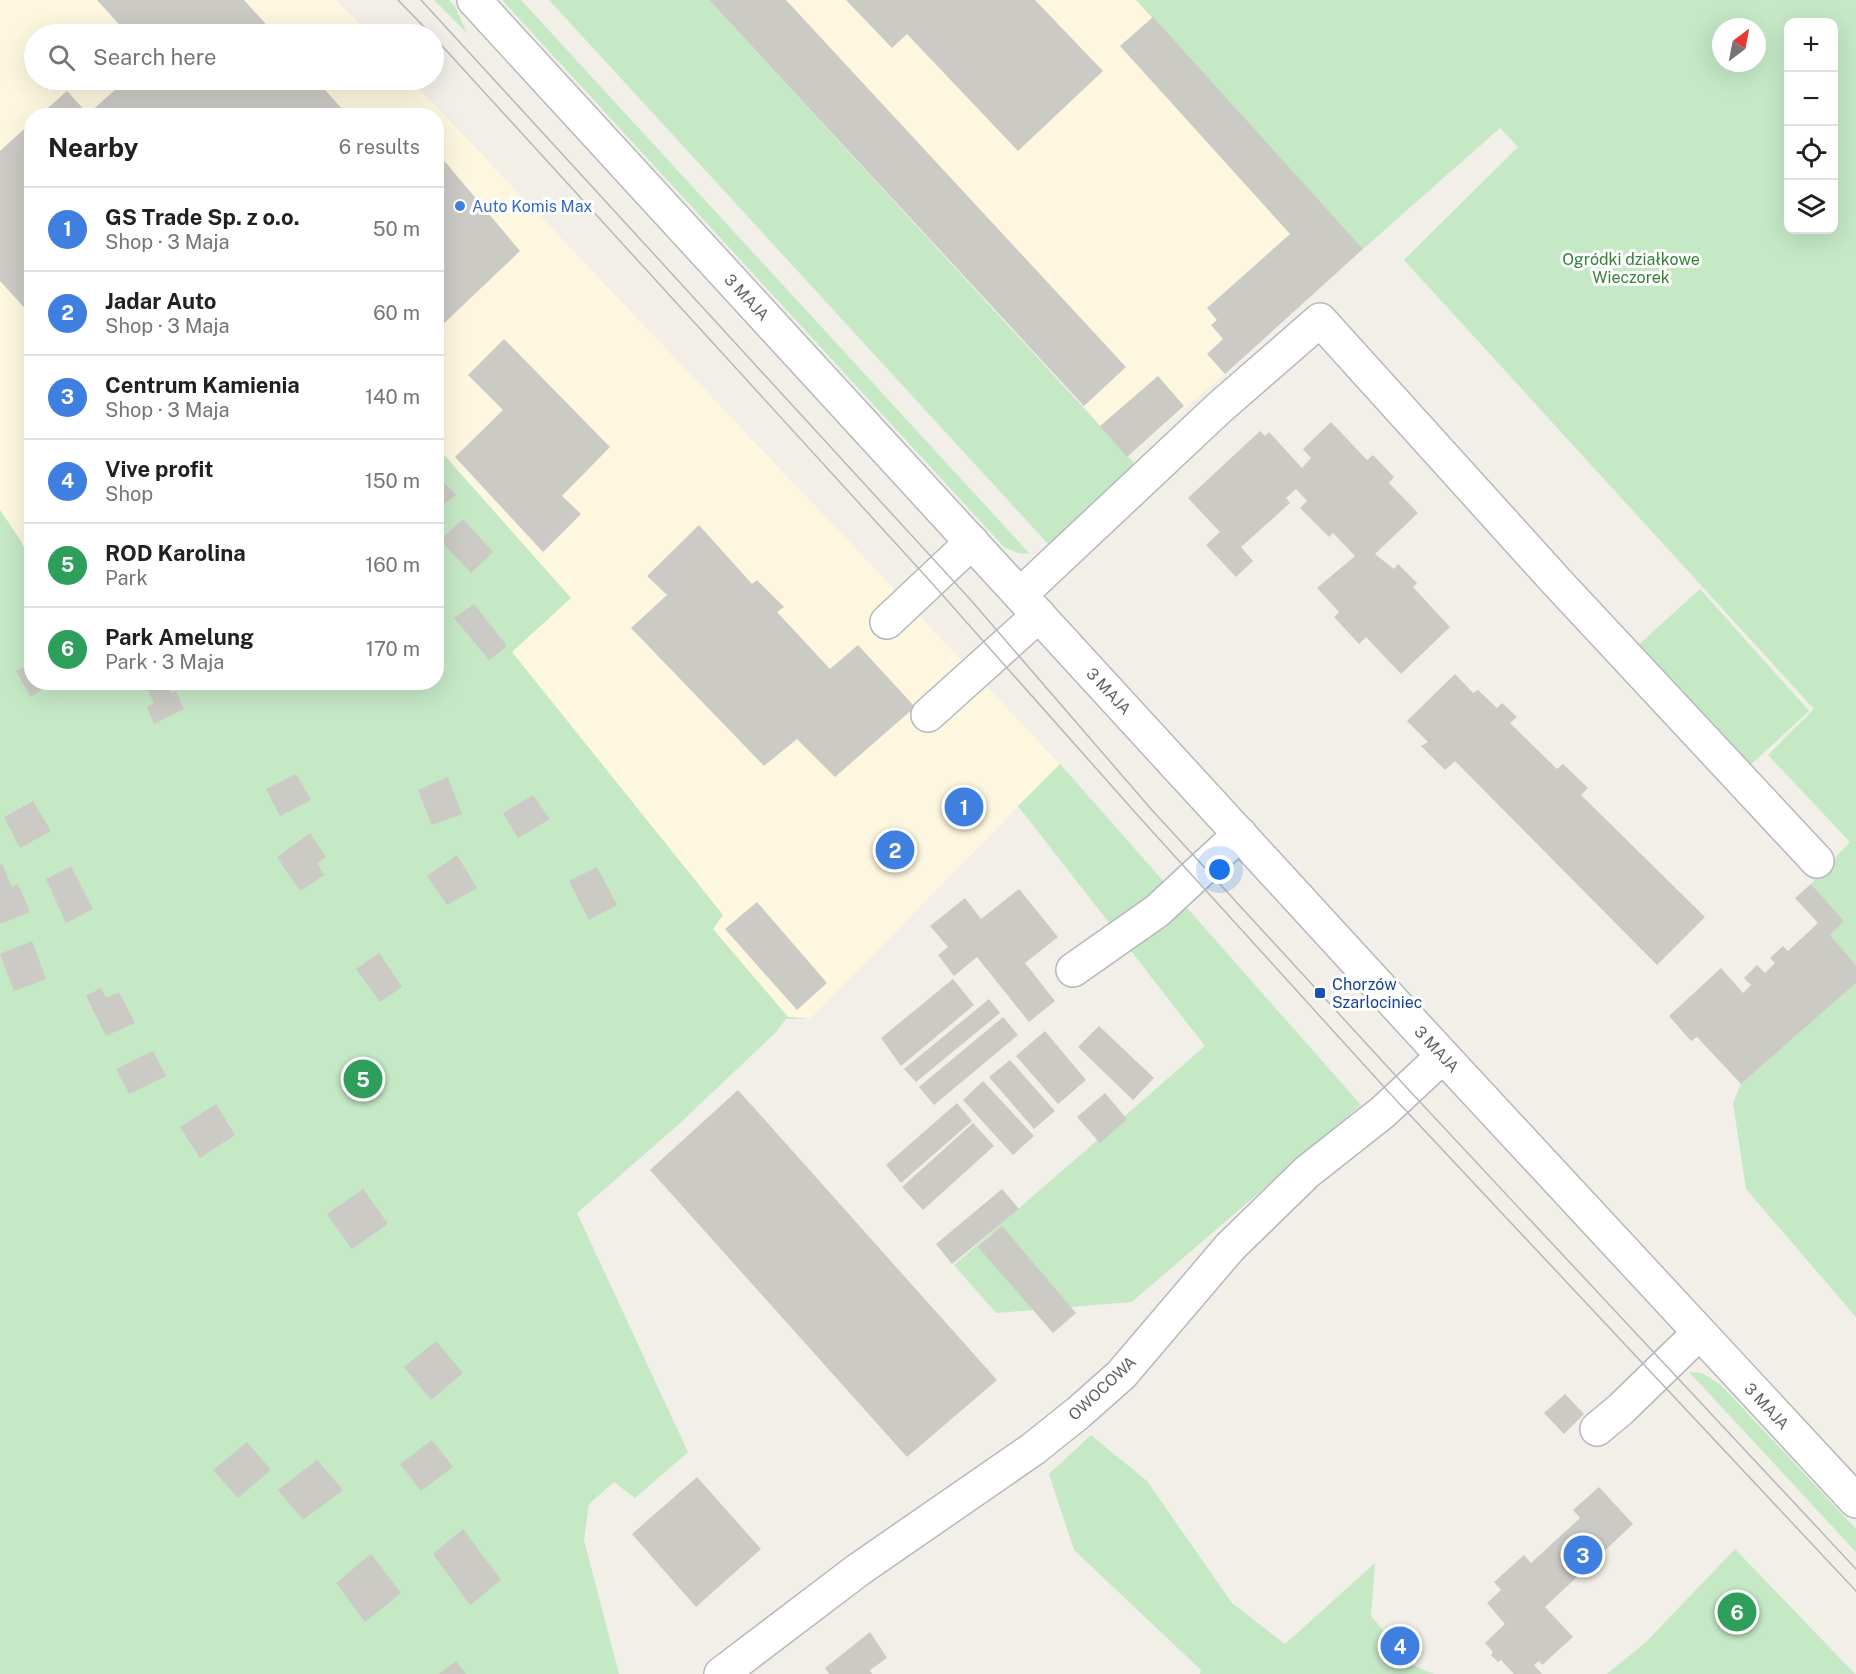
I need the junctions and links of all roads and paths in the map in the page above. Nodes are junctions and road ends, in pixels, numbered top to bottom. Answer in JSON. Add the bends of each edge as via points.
{"nodes":[{"id":1,"x":474,"y":0,"type":"edge"},
{"id":2,"x":972,"y":542,"type":"junction"},
{"id":3,"x":1029,"y":605,"type":"junction"},
{"id":4,"x":887,"y":622,"type":"dead end"},
{"id":5,"x":928,"y":715,"type":"dead end"},
{"id":6,"x":1240,"y":834,"type":"junction"},
{"id":7,"x":1817,"y":861,"type":"dead end"},
{"id":8,"x":1072,"y":970,"type":"dead end"},
{"id":9,"x":1443,"y":1056,"type":"junction"},
{"id":10,"x":1699,"y":1333,"type":"junction"},
{"id":11,"x":1597,"y":1429,"type":"dead end"},
{"id":12,"x":1856,"y":1501,"type":"edge"},
{"id":13,"x":721,"y":1674,"type":"edge"}],
"edges":[{"from":1,"to":2,"type":"street","name":"3 MAJA"},
{"from":2,"to":3,"type":"street","name":"3 MAJA"},
{"from":2,"to":4,"type":"street"},
{"from":3,"to":5,"type":"street"},
{"from":3,"to":6,"type":"street","name":"3 MAJA"},
{"from":3,"to":7,"type":"street","via":[[1219,408],[1320,320]]},
{"from":6,"to":8,"type":"street","via":[[1157,911]]},
{"from":6,"to":9,"type":"street","name":"3 MAJA"},
{"from":9,"to":10,"type":"street","name":"3 MAJA"},
{"from":9,"to":13,"type":"street","name":"OWOCOWA","via":[[1383,1112],[1307,1172],[1230,1247],[1121,1375],[1077,1413],[1033,1449],[858,1570]]},
{"from":10,"to":11,"type":"street"},
{"from":10,"to":12,"type":"street","name":"3 MAJA"}]}
